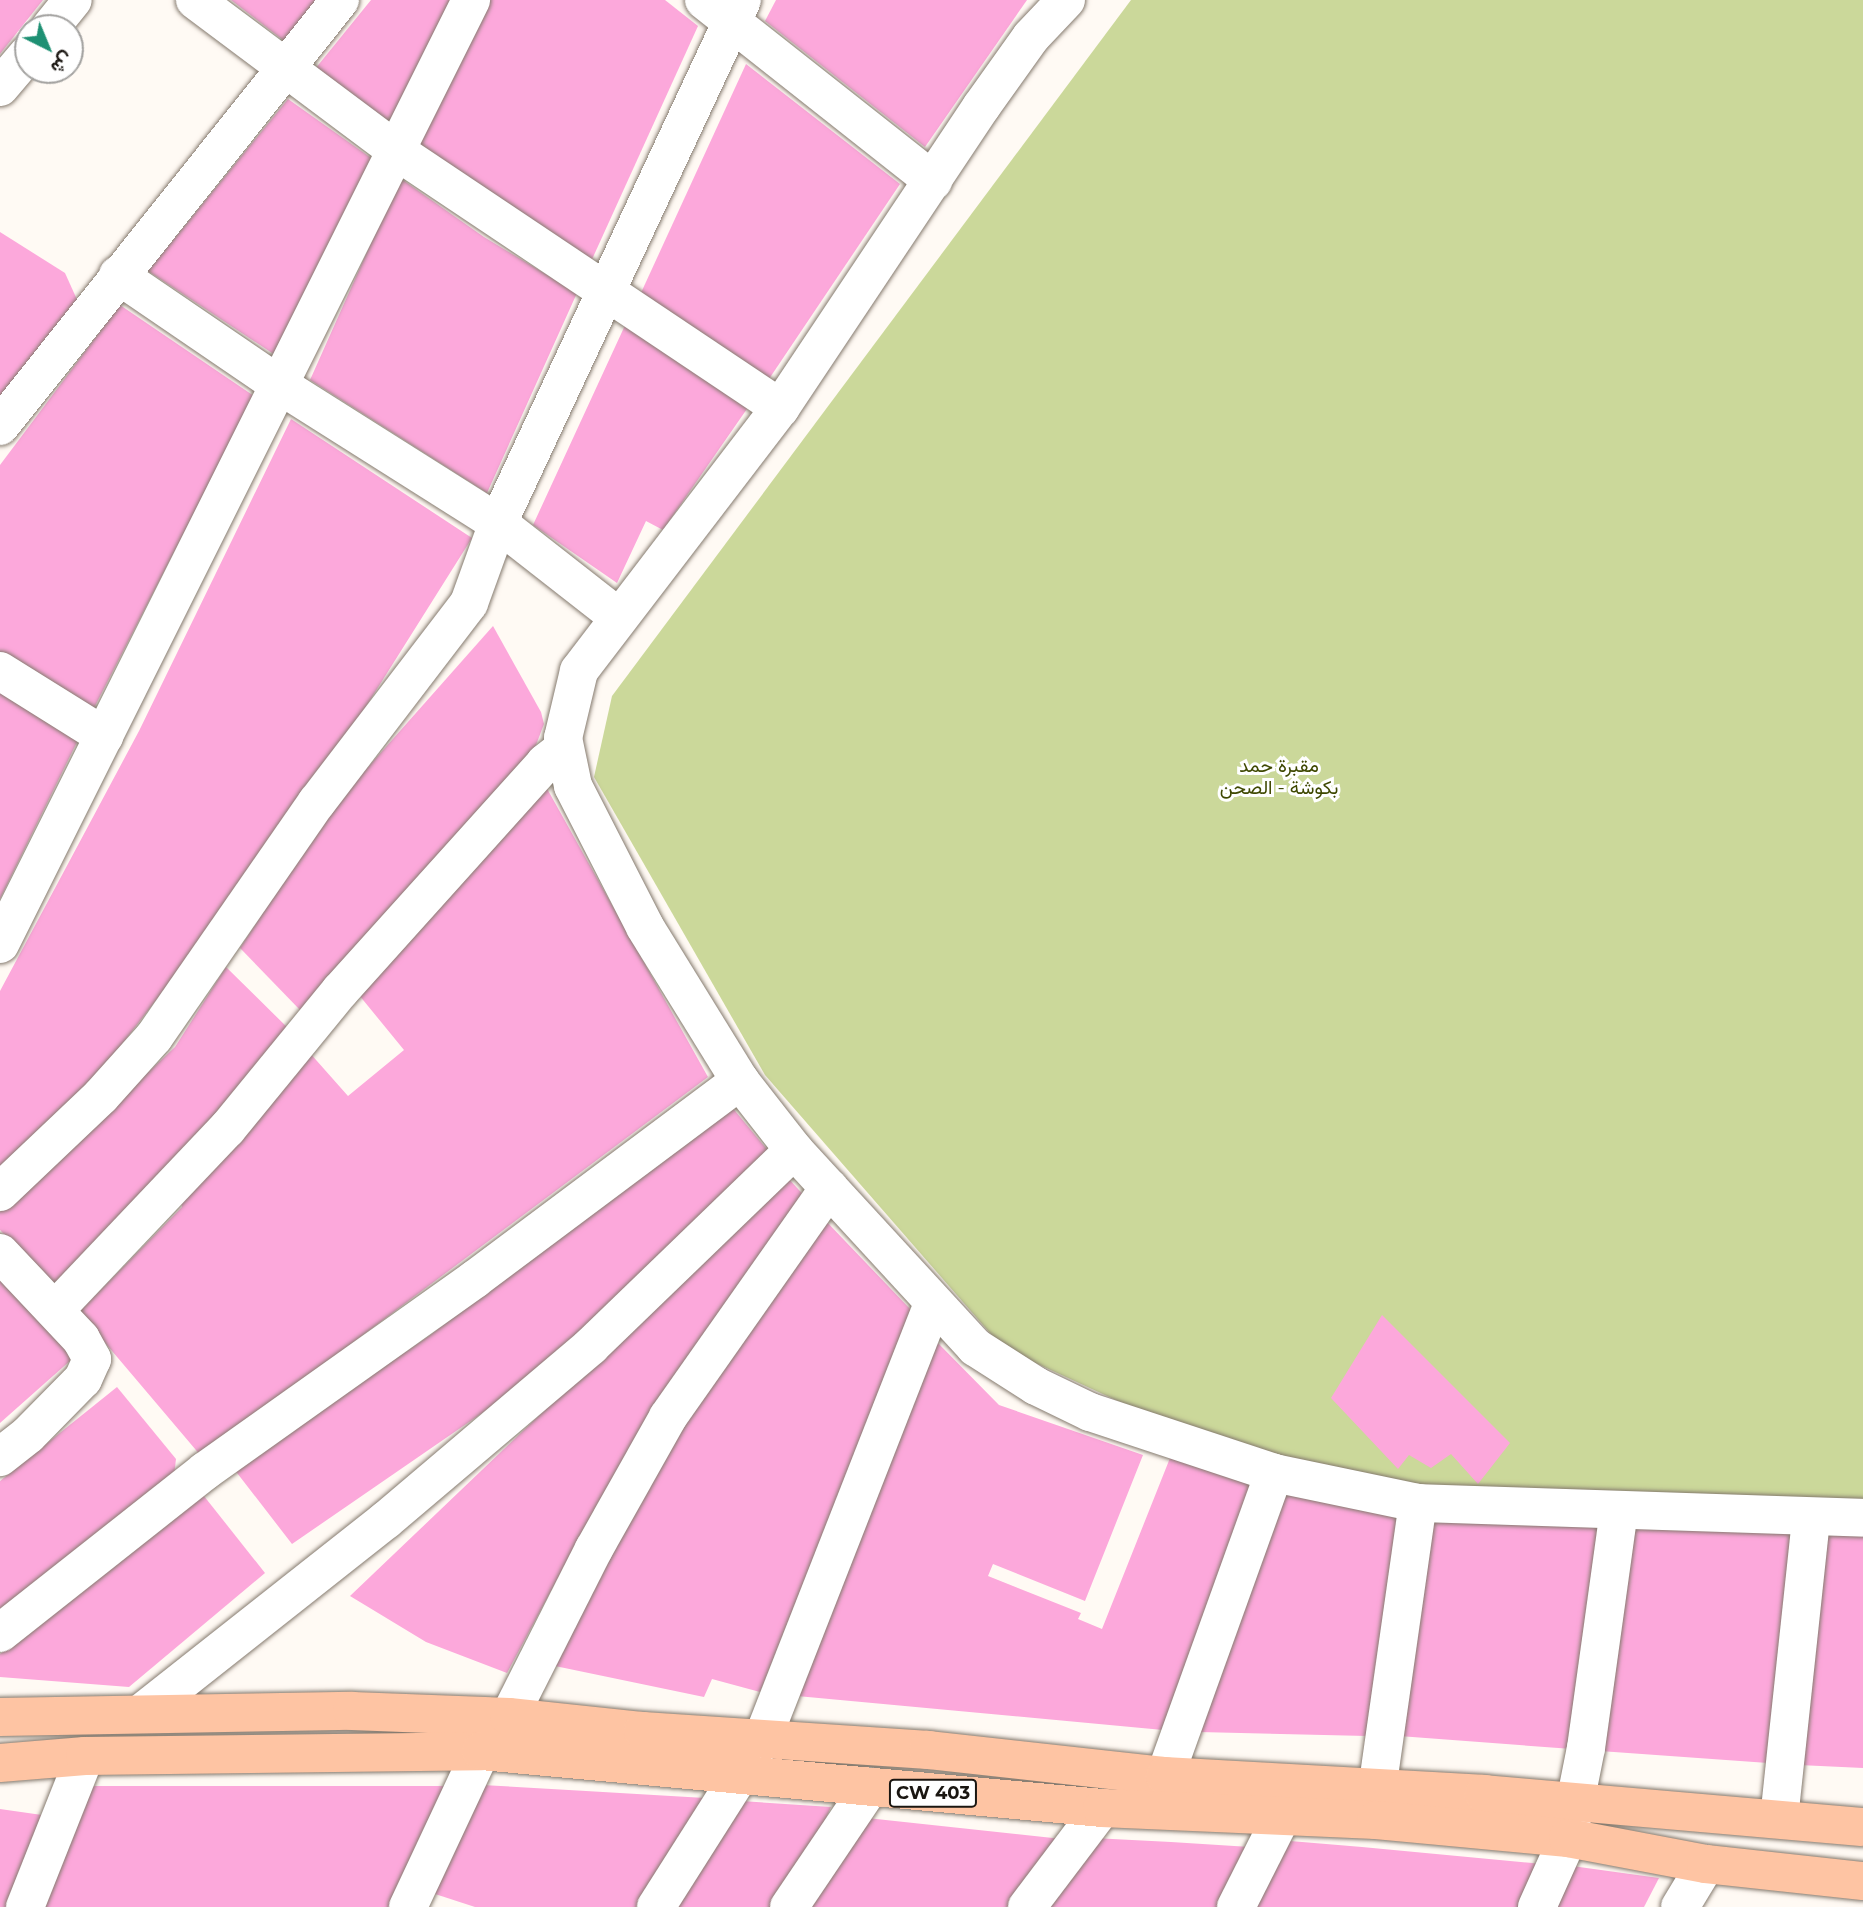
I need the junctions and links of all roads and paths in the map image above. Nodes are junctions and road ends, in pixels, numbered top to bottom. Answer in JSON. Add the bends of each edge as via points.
{"nodes":[{"id":1,"x":73,"y":0,"type":"edge"},
{"id":2,"x":195,"y":0,"type":"edge"},
{"id":3,"x":340,"y":0,"type":"edge"},
{"id":4,"x":471,"y":0,"type":"edge"},
{"id":5,"x":1066,"y":0,"type":"edge"},
{"id":6,"x":725,"y":7,"type":"edge"},
{"id":7,"x":62,"y":14,"type":"edge"},
{"id":8,"x":282,"y":68,"type":"junction"},
{"id":9,"x":14,"y":70,"type":"edge"},
{"id":10,"x":0,"y":87,"type":"edge"},
{"id":11,"x":398,"y":152,"type":"junction"},
{"id":12,"x":933,"y":181,"type":"junction"},
{"id":13,"x":118,"y":275,"type":"junction"},
{"id":14,"x":605,"y":289,"type":"junction"},
{"id":15,"x":278,"y":384,"type":"junction"},
{"id":16,"x":780,"y":408,"type":"junction"},
{"id":17,"x":0,"y":426,"type":"edge"},
{"id":18,"x":498,"y":523,"type":"junction"},
{"id":19,"x":617,"y":616,"type":"junction"},
{"id":20,"x":0,"y":671,"type":"edge"},
{"id":21,"x":104,"y":736,"type":"junction"},
{"id":22,"x":564,"y":748,"type":"junction"},
{"id":23,"x":0,"y":944,"type":"edge"},
{"id":24,"x":740,"y":1080,"type":"junction"},
{"id":25,"x":794,"y":1150,"type":"junction"},
{"id":26,"x":829,"y":1188,"type":"junction"},
{"id":27,"x":0,"y":1192,"type":"edge"},
{"id":28,"x":0,"y":1253,"type":"edge"},
{"id":29,"x":933,"y":1303,"type":"junction"},
{"id":30,"x":55,"y":1310,"type":"junction"},
{"id":31,"x":0,"y":1457,"type":"edge"},
{"id":32,"x":1274,"y":1473,"type":"junction"},
{"id":33,"x":1418,"y":1503,"type":"junction"},
{"id":34,"x":1619,"y":1511,"type":"junction"},
{"id":35,"x":1811,"y":1518,"type":"junction"},
{"id":36,"x":1863,"y":1518,"type":"edge"},
{"id":37,"x":0,"y":1633,"type":"edge"},
{"id":38,"x":144,"y":1711,"type":"junction"},
{"id":39,"x":0,"y":1717,"type":"edge"},
{"id":40,"x":509,"y":1717,"type":"junction"},
{"id":41,"x":762,"y":1740,"type":"junction"},
{"id":42,"x":481,"y":1751,"type":"junction"},
{"id":43,"x":85,"y":1756,"type":"junction"},
{"id":44,"x":0,"y":1763,"type":"edge"},
{"id":45,"x":741,"y":1773,"type":"junction"},
{"id":46,"x":1166,"y":1776,"type":"junction"},
{"id":47,"x":870,"y":1787,"type":"junction"},
{"id":48,"x":1377,"y":1790,"type":"junction"},
{"id":49,"x":1575,"y":1801,"type":"junction"},
{"id":50,"x":1102,"y":1808,"type":"junction"},
{"id":51,"x":1281,"y":1818,"type":"junction"},
{"id":52,"x":1779,"y":1819,"type":"junction"},
{"id":53,"x":1863,"y":1827,"type":"edge"},
{"id":54,"x":1568,"y":1838,"type":"junction"},
{"id":55,"x":1706,"y":1864,"type":"junction"},
{"id":56,"x":1863,"y":1881,"type":"edge"},
{"id":57,"x":415,"y":1905,"type":"edge"},
{"id":58,"x":25,"y":1907,"type":"edge"},
{"id":59,"x":656,"y":1907,"type":"edge"},
{"id":60,"x":789,"y":1907,"type":"edge"},
{"id":61,"x":1027,"y":1907,"type":"edge"},
{"id":62,"x":1236,"y":1907,"type":"edge"},
{"id":63,"x":1537,"y":1907,"type":"edge"},
{"id":64,"x":1680,"y":1907,"type":"edge"}],
"edges":[{"from":1,"to":7,"type":"street"},
{"from":2,"to":8,"type":"street"},
{"from":3,"to":8,"type":"street"},
{"from":4,"to":11,"type":"street"},
{"from":5,"to":12,"type":"street","via":[[1031,37]]},
{"from":6,"to":12,"type":"street"},
{"from":6,"to":14,"type":"street"},
{"from":8,"to":11,"type":"street"},
{"from":8,"to":13,"type":"street"},
{"from":9,"to":10,"type":"street"},
{"from":11,"to":14,"type":"street"},
{"from":11,"to":15,"type":"street"},
{"from":12,"to":16,"type":"street"},
{"from":13,"to":15,"type":"street"},
{"from":13,"to":17,"type":"street"},
{"from":14,"to":16,"type":"street"},
{"from":14,"to":18,"type":"street"},
{"from":15,"to":18,"type":"street"},
{"from":15,"to":21,"type":"street"},
{"from":16,"to":19,"type":"street"},
{"from":18,"to":19,"type":"street"},
{"from":18,"to":27,"type":"street","via":[[469,603],[317,802],[154,1037],[101,1096]]},
{"from":19,"to":22,"type":"street","via":[[579,671],[565,717]]},
{"from":20,"to":21,"type":"street"},
{"from":21,"to":23,"type":"street"},
{"from":22,"to":24,"type":"street","via":[[573,786],[645,927]]},
{"from":22,"to":30,"type":"street","via":[[545,762],[340,991],[227,1129]]},
{"from":24,"to":25,"type":"street"},
{"from":24,"to":37,"type":"street","via":[[475,1279],[205,1471]]},
{"from":25,"to":26,"type":"street"},
{"from":25,"to":38,"type":"street","via":[[591,1346],[386,1520]]},
{"from":26,"to":29,"type":"street"},
{"from":26,"to":40,"type":"street","via":[[668,1417],[594,1549]]},
{"from":28,"to":30,"type":"street"},
{"from":29,"to":32,"type":"street","via":[[992,1362],[1035,1386],[1090,1412]]},
{"from":29,"to":41,"type":"street"},
{"from":30,"to":31,"type":"street","via":[[89,1350],[90,1368],[28,1435]]},
{"from":32,"to":33,"type":"street"},
{"from":32,"to":46,"type":"street"},
{"from":33,"to":34,"type":"street"},
{"from":33,"to":48,"type":"street"},
{"from":34,"to":35,"type":"street"},
{"from":34,"to":49,"type":"street"},
{"from":35,"to":36,"type":"street"},
{"from":35,"to":52,"type":"street"},
{"from":38,"to":39,"type":"main road","number":"CW 403"},
{"from":38,"to":40,"type":"main road","number":"CW 403"},
{"from":40,"to":41,"type":"main road","number":"CW 403"},
{"from":41,"to":45,"type":"street"},
{"from":41,"to":46,"type":"main road","number":"CW 403","via":[[928,1750]]},
{"from":42,"to":43,"type":"main road","number":"CW 403"},
{"from":42,"to":45,"type":"main road","number":"CW 403"},
{"from":42,"to":57,"type":"street"},
{"from":43,"to":44,"type":"main road","number":"CW 403"},
{"from":43,"to":58,"type":"street"},
{"from":45,"to":47,"type":"main road","number":"CW 403"},
{"from":45,"to":59,"type":"street"},
{"from":46,"to":48,"type":"main road","number":"CW 403"},
{"from":47,"to":50,"type":"main road","number":"CW 403"},
{"from":47,"to":60,"type":"street"},
{"from":48,"to":49,"type":"main road","number":"CW 403"},
{"from":49,"to":52,"type":"main road","number":"CW 403"},
{"from":49,"to":54,"type":"street"},
{"from":50,"to":51,"type":"main road","number":"CW 403"},
{"from":50,"to":61,"type":"street"},
{"from":51,"to":54,"type":"main road","number":"CW 403","via":[[1376,1820]]},
{"from":51,"to":62,"type":"street"},
{"from":52,"to":53,"type":"main road","number":"CW 403"},
{"from":54,"to":55,"type":"main road","number":"CW 403"},
{"from":54,"to":63,"type":"street"},
{"from":55,"to":56,"type":"main road","number":"CW 403"},
{"from":55,"to":64,"type":"street"}]}
